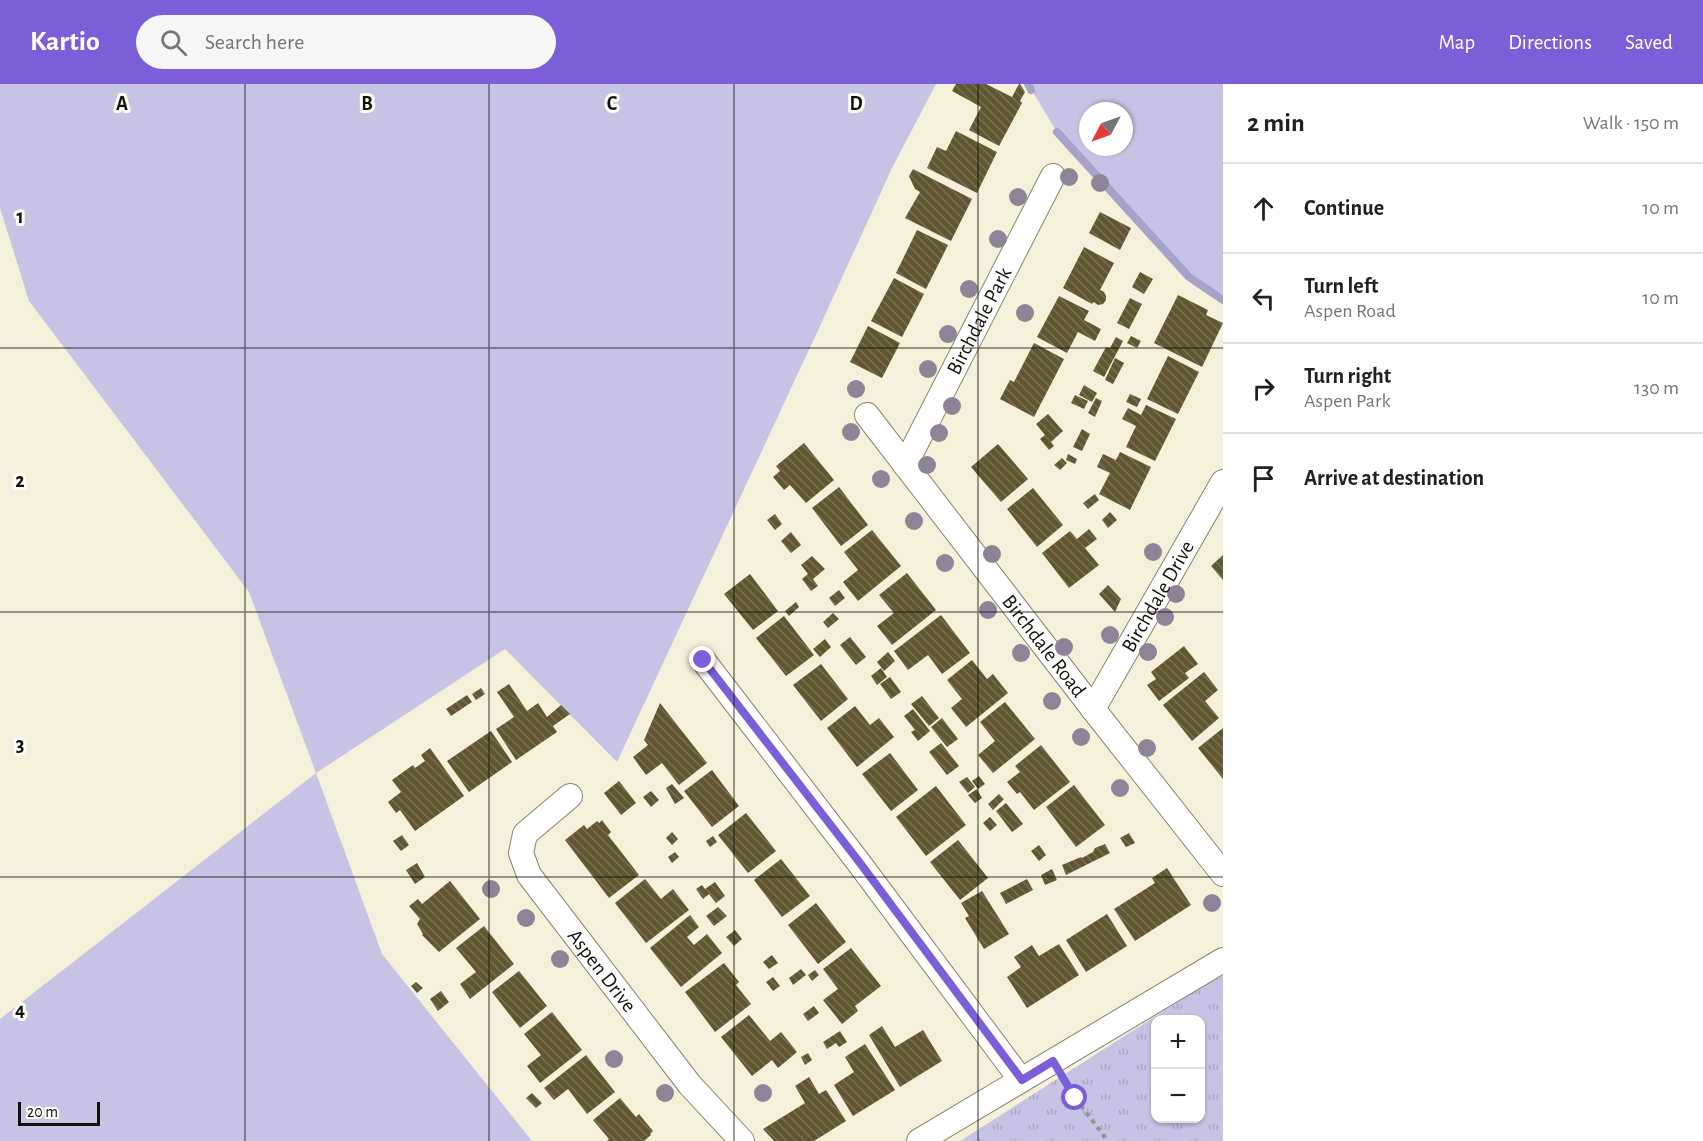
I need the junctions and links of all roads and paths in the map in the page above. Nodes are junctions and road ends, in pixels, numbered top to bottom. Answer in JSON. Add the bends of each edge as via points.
{"nodes":[{"id":1,"x":1053,"y":176,"type":"dead end"},
{"id":2,"x":867,"y":415,"type":"dead end"},
{"id":3,"x":905,"y":465,"type":"junction"},
{"id":4,"x":1223,"y":482,"type":"edge"},
{"id":5,"x":703,"y":660,"type":"dead end"},
{"id":6,"x":1093,"y":709,"type":"junction"},
{"id":7,"x":570,"y":796,"type":"dead end"},
{"id":8,"x":1223,"y":874,"type":"edge"},
{"id":9,"x":1223,"y":960,"type":"edge"},
{"id":10,"x":1053,"y":1061,"type":"junction"},
{"id":11,"x":1022,"y":1080,"type":"junction"},
{"id":12,"x":742,"y":1141,"type":"edge"},
{"id":13,"x":919,"y":1141,"type":"edge"},
{"id":14,"x":1108,"y":1141,"type":"edge"}],
"edges":[{"from":1,"to":3,"type":"street","name":"Birchdale Park"},
{"from":2,"to":3,"type":"street","name":"Birchdale Road"},
{"from":3,"to":6,"type":"street","name":"Birchdale Road"},
{"from":4,"to":6,"type":"street","name":"Birchdale Drive"},
{"from":5,"to":11,"type":"street"},
{"from":6,"to":8,"type":"street","name":"Birchdale Road"},
{"from":7,"to":12,"type":"street","name":"Aspen Drive","via":[[525,834],[521,853],[529,875],[690,1085]]},
{"from":9,"to":10,"type":"street"},
{"from":10,"to":11,"type":"street"},
{"from":10,"to":14,"type":"path"},
{"from":11,"to":13,"type":"street"}]}
